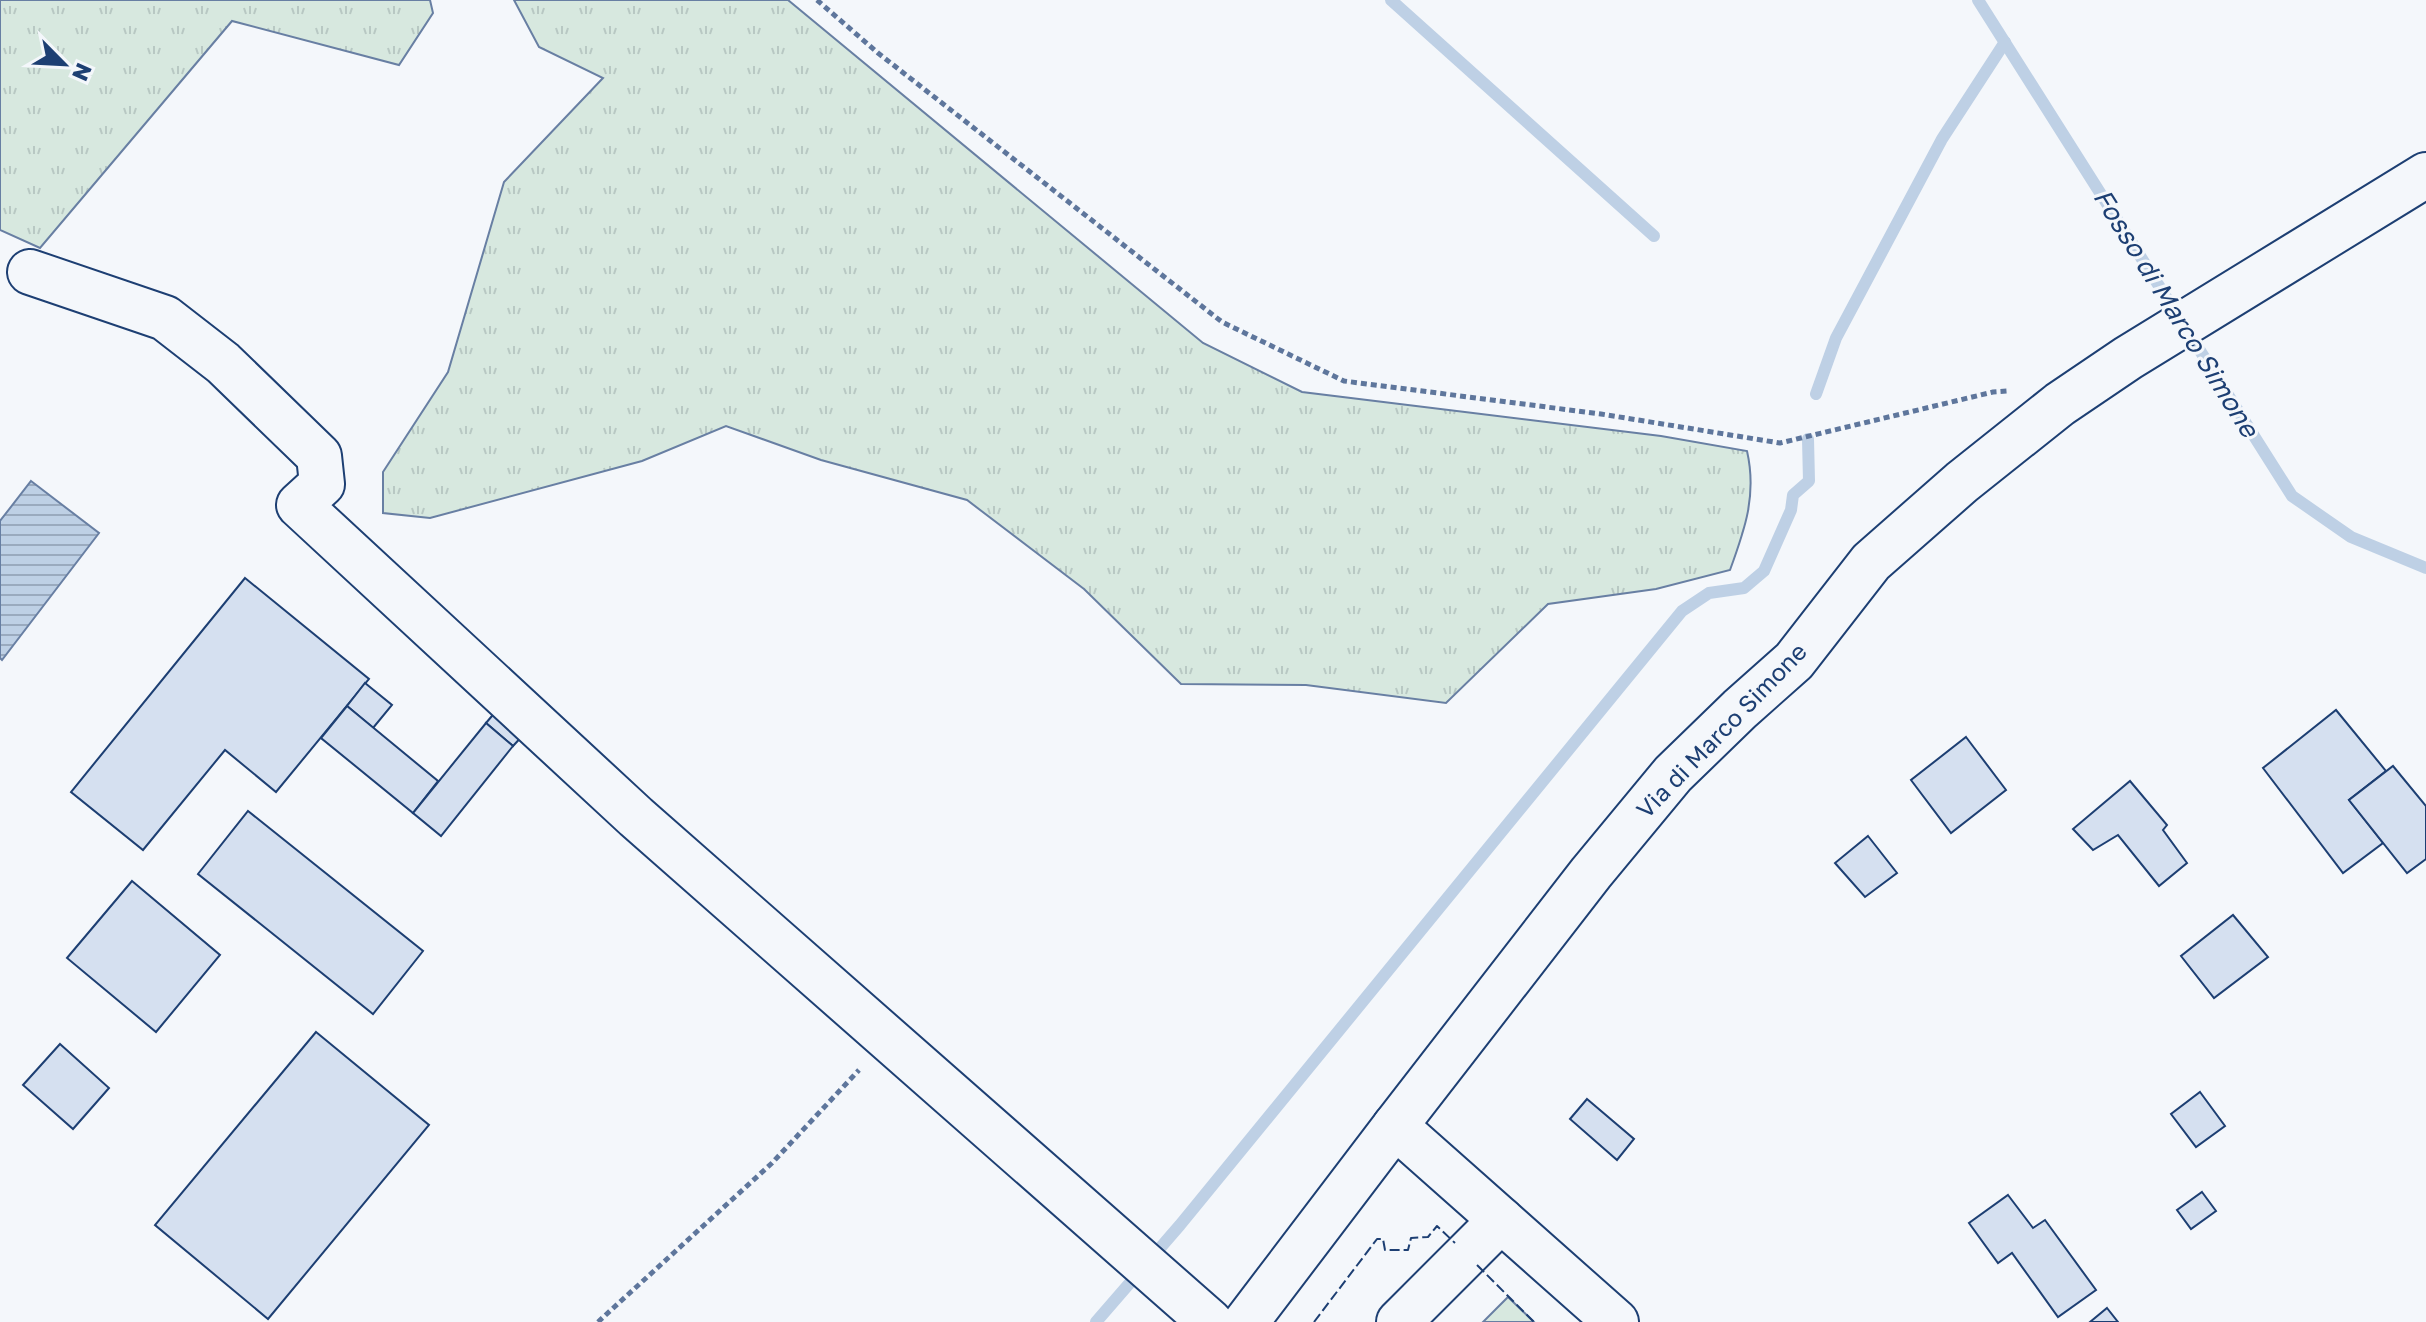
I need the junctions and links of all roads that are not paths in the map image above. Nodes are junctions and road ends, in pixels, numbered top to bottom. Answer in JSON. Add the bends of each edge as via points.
{"nodes":[{"id":1,"x":2426,"y":175,"type":"edge"},
{"id":2,"x":30,"y":272,"type":"dead end"},
{"id":3,"x":1395,"y":1126,"type":"junction"},
{"id":4,"x":1501,"y":1220,"type":"junction"},
{"id":5,"x":1210,"y":1322,"type":"edge"},
{"id":6,"x":1246,"y":1322,"type":"edge"},
{"id":7,"x":1399,"y":1322,"type":"edge"},
{"id":8,"x":1616,"y":1322,"type":"edge"}],
"edges":[{"from":1,"to":3,"type":"street","name":"Via di Marco Simone","via":[[2060,404],[1871,562],[1794,661],[1673,774]]},
{"from":2,"to":5,"type":"street","via":[[165,318],[223,363],[319,456],[322,484],[299,505],[636,817]]},
{"from":3,"to":4,"type":"street"},
{"from":3,"to":6,"type":"street","name":"Via di Marco Simone"},
{"from":4,"to":7,"type":"street"},
{"from":4,"to":8,"type":"street"}]}
